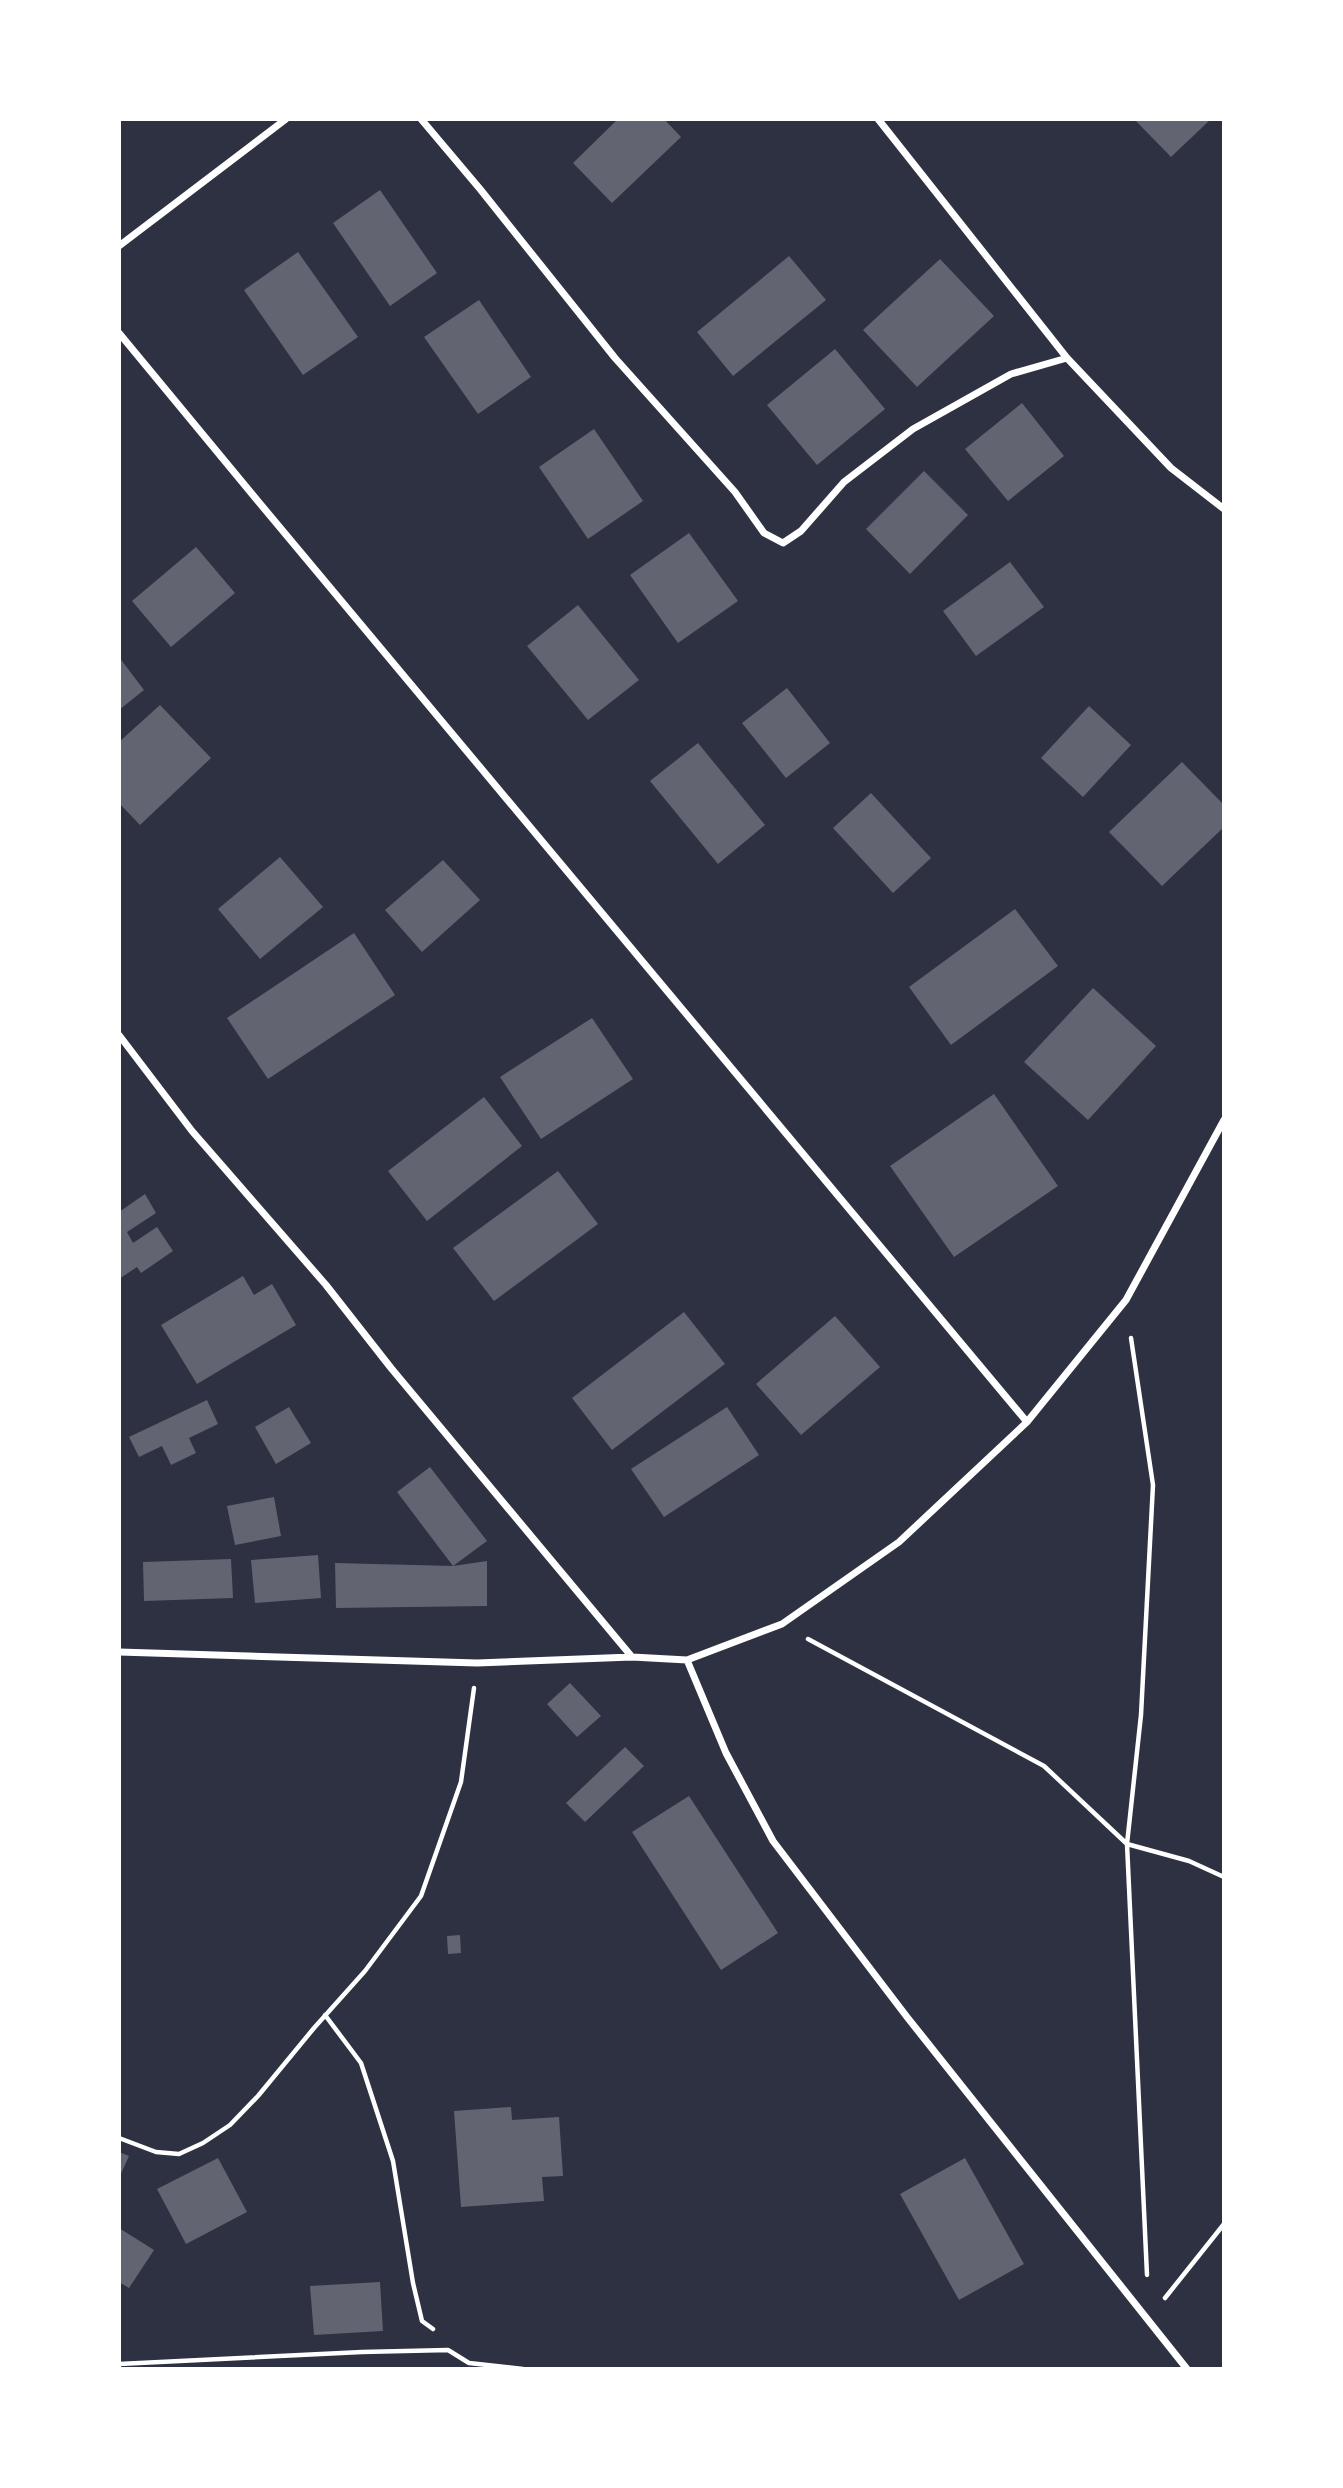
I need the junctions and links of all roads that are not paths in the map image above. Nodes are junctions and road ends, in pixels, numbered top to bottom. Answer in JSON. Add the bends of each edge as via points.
{"nodes":[{"id":1,"x":286,"y":119,"type":"edge"},
{"id":2,"x":421,"y":119,"type":"edge"},
{"id":3,"x":878,"y":119,"type":"edge"},
{"id":4,"x":119,"y":246,"type":"edge"},
{"id":5,"x":119,"y":333,"type":"edge"},
{"id":6,"x":1067,"y":358,"type":"junction"},
{"id":7,"x":1224,"y":509,"type":"edge"},
{"id":8,"x":119,"y":1035,"type":"edge"},
{"id":9,"x":1224,"y":1120,"type":"edge"},
{"id":10,"x":1027,"y":1422,"type":"junction"},
{"id":11,"x":119,"y":1652,"type":"edge"},
{"id":12,"x":632,"y":1657,"type":"junction"},
{"id":13,"x":687,"y":1660,"type":"junction"},
{"id":14,"x":1188,"y":2369,"type":"edge"}],
"edges":[{"from":1,"to":4,"type":"street"},
{"from":2,"to":6,"type":"street","via":[[764,533],[783,543],[801,531],[844,482],[914,429],[1010,374]]},
{"from":3,"to":6,"type":"street"},
{"from":5,"to":10,"type":"street"},
{"from":6,"to":7,"type":"street","via":[[1171,468]]},
{"from":8,"to":12,"type":"street","via":[[192,1131],[326,1285]]},
{"from":9,"to":10,"type":"street","via":[[1126,1300]]},
{"from":10,"to":13,"type":"street","via":[[899,1542],[782,1624]]},
{"from":11,"to":12,"type":"street","via":[[477,1663]]},
{"from":12,"to":13,"type":"street"},
{"from":13,"to":14,"type":"street","via":[[726,1753],[773,1841]]}]}
